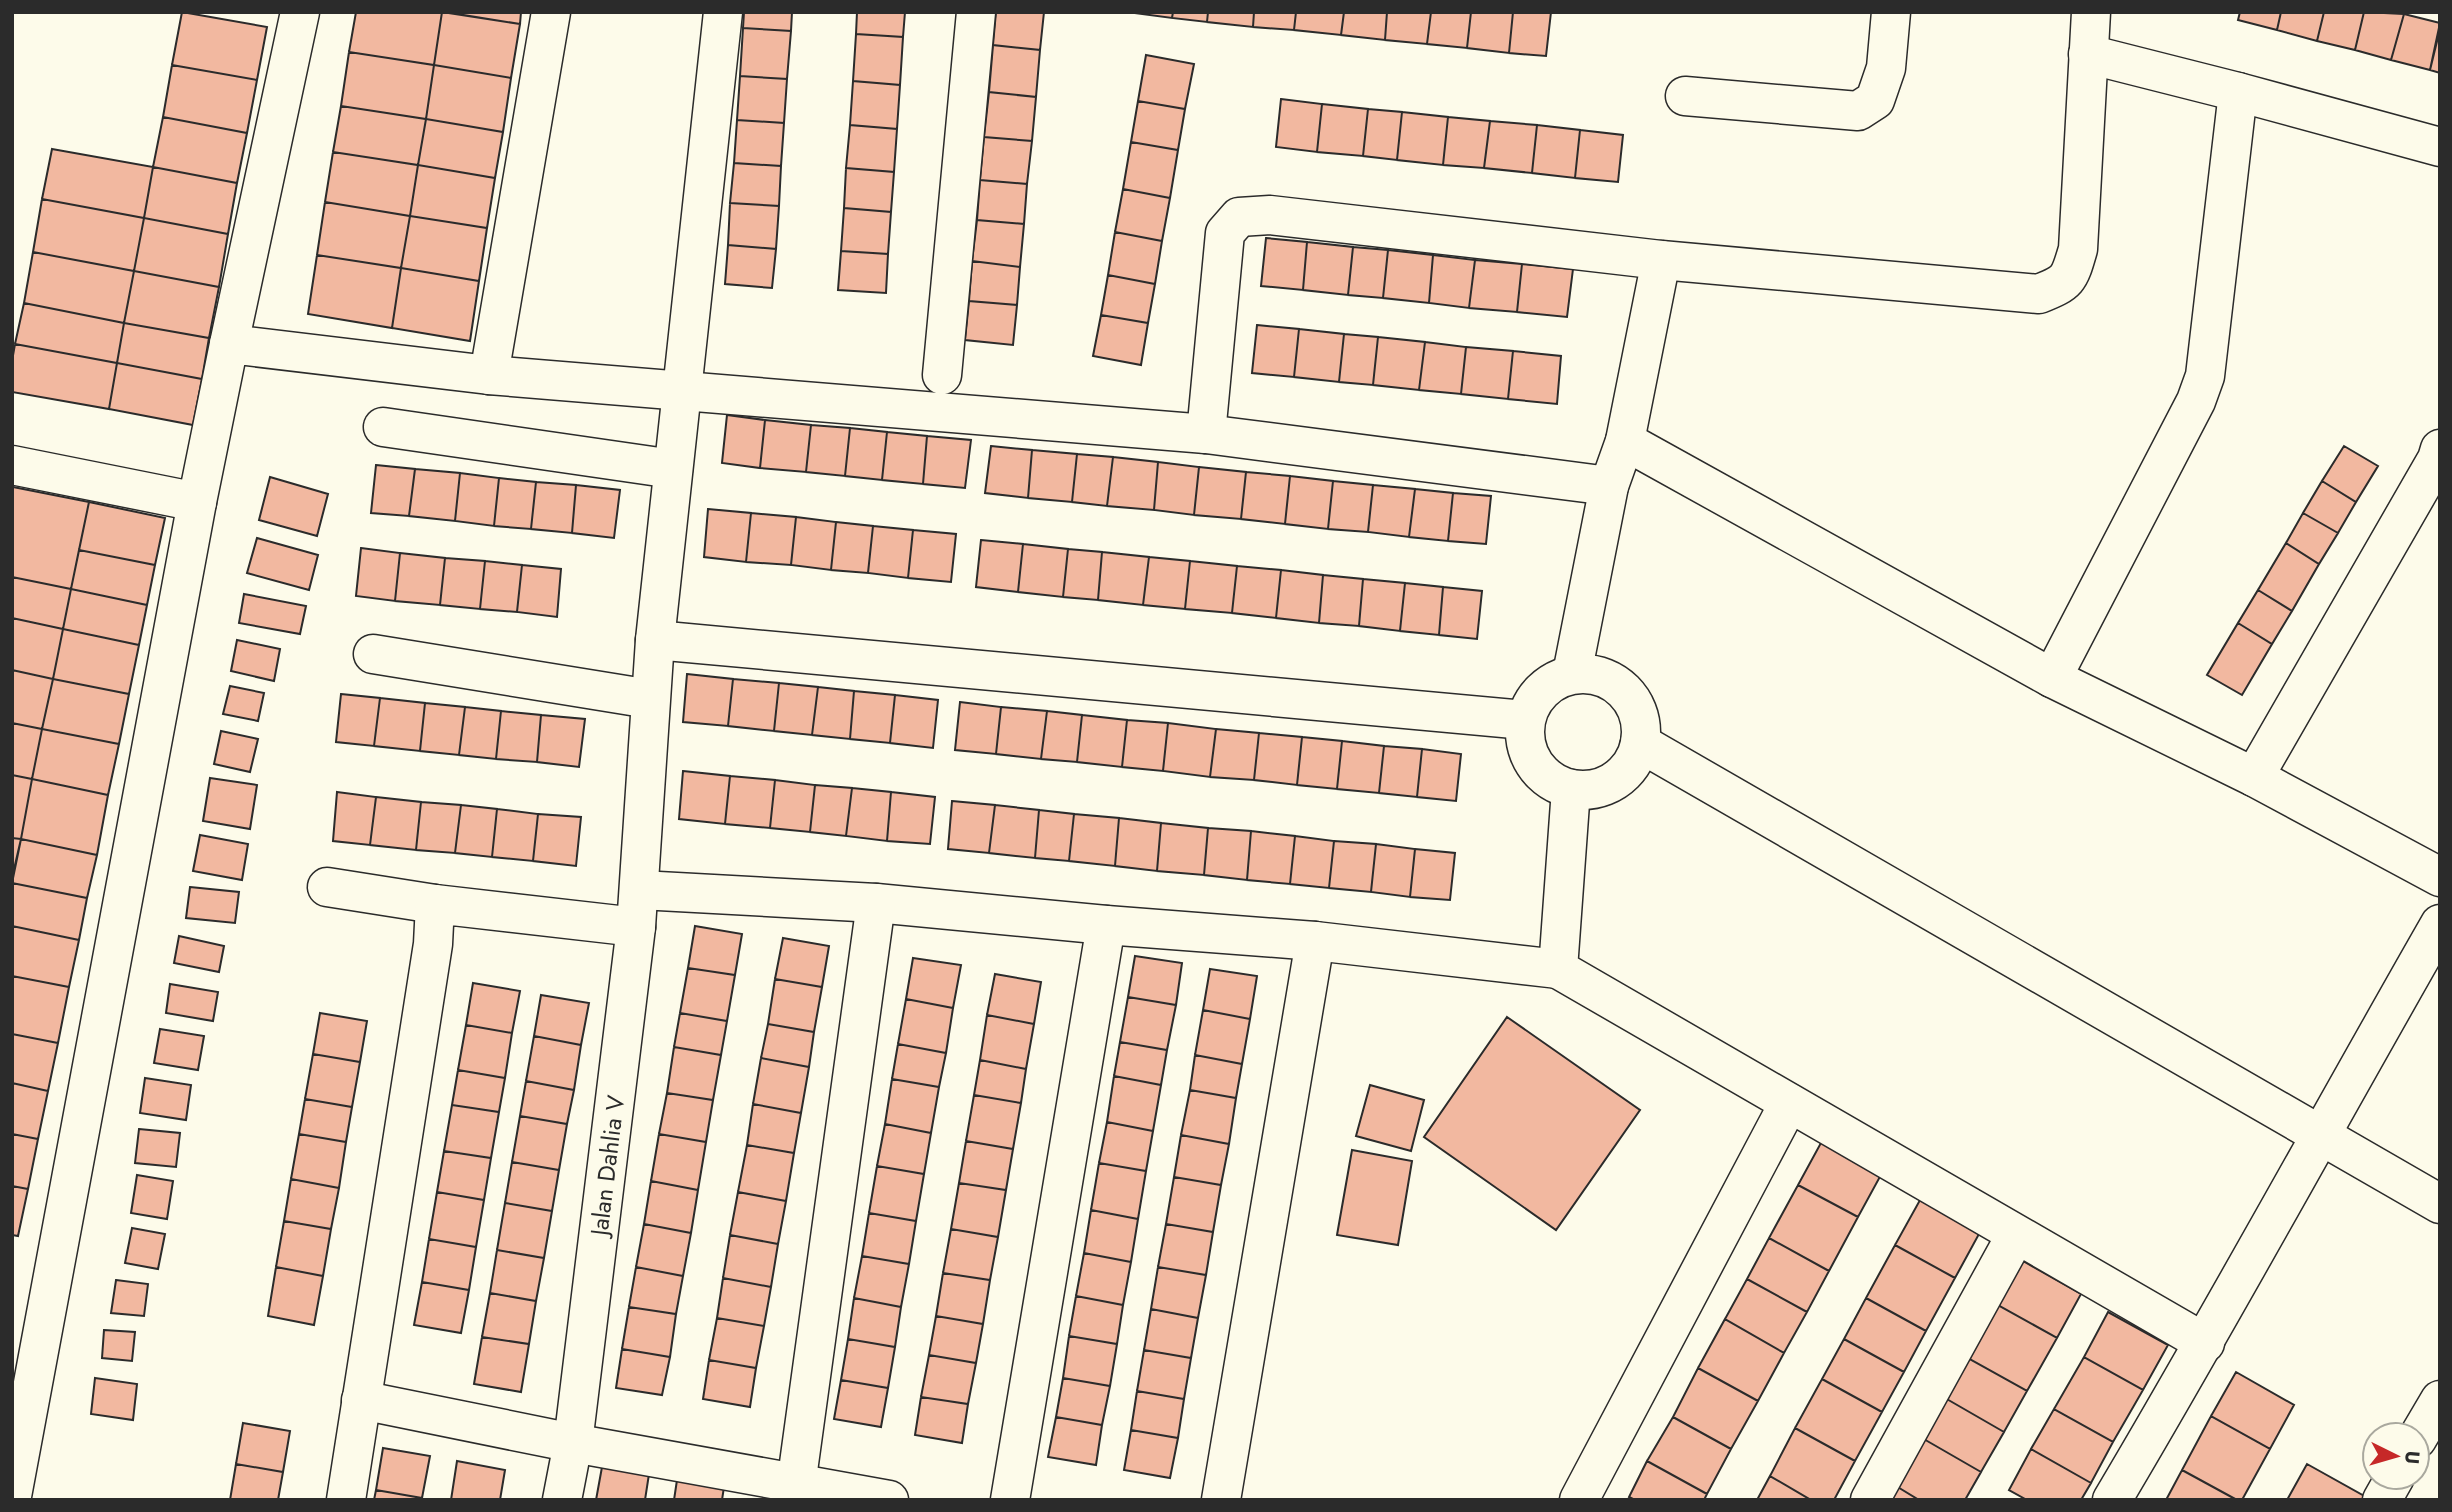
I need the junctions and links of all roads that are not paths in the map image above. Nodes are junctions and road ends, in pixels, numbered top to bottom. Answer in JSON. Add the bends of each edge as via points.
{"nodes":[{"id":1,"x":300,"y":12,"type":"edge"},
{"id":2,"x":551,"y":12,"type":"edge"},
{"id":3,"x":723,"y":12,"type":"edge"},
{"id":4,"x":976,"y":12,"type":"edge"},
{"id":5,"x":1891,"y":12,"type":"edge"},
{"id":6,"x":2091,"y":12,"type":"edge"},
{"id":7,"x":2088,"y":54,"type":"junction"},
{"id":8,"x":2238,"y":92,"type":"junction"},
{"id":9,"x":1685,"y":96,"type":"dead end"},
{"id":10,"x":2440,"y":147,"type":"edge"},
{"id":11,"x":1661,"y":260,"type":"junction"},
{"id":12,"x":229,"y":344,"type":"junction"},
{"id":13,"x":489,"y":375,"type":"junction"},
{"id":14,"x":942,"y":375,"type":"dead end"},
{"id":15,"x":681,"y":390,"type":"junction"},
{"id":16,"x":383,"y":427,"type":"dead end"},
{"id":17,"x":1206,"y":434,"type":"junction"},
{"id":18,"x":1625,"y":441,"type":"junction"},
{"id":19,"x":2440,"y":449,"type":"edge"},
{"id":20,"x":12,"y":465,"type":"edge"},
{"id":21,"x":673,"y":469,"type":"junction"},
{"id":22,"x":1609,"y":486,"type":"junction"},
{"id":23,"x":197,"y":502,"type":"junction"},
{"id":24,"x":655,"y":640,"type":"junction"},
{"id":25,"x":373,"y":654,"type":"dead end"},
{"id":26,"x":1572,"y":674,"type":"junction"},
{"id":27,"x":2052,"y":678,"type":"junction"},
{"id":28,"x":650,"y":699,"type":"junction"},
{"id":29,"x":1525,"y":720,"type":"junction"},
{"id":30,"x":1640,"y":743,"type":"junction"},
{"id":31,"x":2254,"y":777,"type":"junction"},
{"id":32,"x":1571,"y":789,"type":"junction"},
{"id":33,"x":2440,"y":877,"type":"edge"},
{"id":34,"x":327,"y":887,"type":"dead end"},
{"id":35,"x":876,"y":903,"type":"junction"},
{"id":36,"x":435,"y":904,"type":"junction"},
{"id":37,"x":638,"y":908,"type":"junction"},
{"id":38,"x":2440,"y":924,"type":"edge"},
{"id":39,"x":1106,"y":925,"type":"junction"},
{"id":40,"x":1315,"y":940,"type":"junction"},
{"id":41,"x":1558,"y":969,"type":"junction"},
{"id":42,"x":1789,"y":1103,"type":"junction"},
{"id":43,"x":2319,"y":1136,"type":"junction"},
{"id":44,"x":2440,"y":1204,"type":"edge"},
{"id":45,"x":2016,"y":1235,"type":"junction"},
{"id":46,"x":2205,"y":1343,"type":"junction"},
{"id":47,"x":361,"y":1400,"type":"junction"},
{"id":48,"x":2440,"y":1400,"type":"edge"},
{"id":49,"x":2428,"y":1421,"type":"edge"},
{"id":50,"x":573,"y":1443,"type":"junction"},
{"id":51,"x":795,"y":1491,"type":"edge"},
{"id":52,"x":12,"y":1496,"type":"edge"},
{"id":53,"x":346,"y":1500,"type":"edge"},
{"id":54,"x":562,"y":1500,"type":"edge"},
{"id":55,"x":889,"y":1500,"type":"edge"},
{"id":56,"x":1010,"y":1500,"type":"edge"},
{"id":57,"x":1221,"y":1500,"type":"edge"},
{"id":58,"x":1579,"y":1500,"type":"edge"},
{"id":59,"x":1870,"y":1500,"type":"edge"},
{"id":60,"x":2112,"y":1500,"type":"edge"}],
"edges":[{"from":1,"to":12,"type":"street"},
{"from":2,"to":13,"type":"street"},
{"from":3,"to":15,"type":"street","name":"Jalan Dahlia V"},
{"from":4,"to":14,"type":"street"},
{"from":5,"to":9,"type":"street","via":[[1886,68],[1875,100],[1857,111]]},
{"from":6,"to":7,"type":"street"},
{"from":7,"to":8,"type":"street"},
{"from":7,"to":11,"type":"street","via":[[2078,249],[2071,275],[2061,285],[2039,294]]},
{"from":8,"to":10,"type":"street"},
{"from":8,"to":27,"type":"street","via":[[2205,376]]},
{"from":11,"to":17,"type":"street","via":[[1270,215],[1239,217],[1225,233]]},
{"from":11,"to":18,"type":"street"},
{"from":12,"to":13,"type":"street"},
{"from":12,"to":23,"type":"street"},
{"from":13,"to":15,"type":"street"},
{"from":15,"to":17,"type":"street"},
{"from":15,"to":21,"type":"street","name":"Jalan Dahlia V"},
{"from":16,"to":21,"type":"street"},
{"from":17,"to":22,"type":"street"},
{"from":18,"to":22,"type":"street"},
{"from":18,"to":27,"type":"street"},
{"from":19,"to":31,"type":"street"},
{"from":20,"to":23,"type":"street"},
{"from":21,"to":24,"type":"street","name":"Jalan Dahlia V"},
{"from":22,"to":26,"type":"street"},
{"from":23,"to":52,"type":"street"},
{"from":24,"to":28,"type":"street","name":"Jalan Dahlia V"},
{"from":24,"to":29,"type":"street"},
{"from":25,"to":28,"type":"street"},
{"from":26,"to":29,"type":"street","via":[[1550,682],[1534,699]]},
{"from":26,"to":30,"type":"street","via":[[1594,674],[1616,682],[1632,699],[1640,720]]},
{"from":27,"to":31,"type":"street"},
{"from":28,"to":37,"type":"street","name":"Jalan Dahlia V"},
{"from":29,"to":32,"type":"street","via":[[1525,744],[1534,765],[1550,781]]},
{"from":30,"to":32,"type":"street","via":[[1631,765],[1615,781],[1594,790]]},
{"from":30,"to":43,"type":"street"},
{"from":31,"to":33,"type":"street"},
{"from":32,"to":41,"type":"street"},
{"from":34,"to":36,"type":"street"},
{"from":35,"to":37,"type":"street"},
{"from":35,"to":39,"type":"street"},
{"from":35,"to":51,"type":"street"},
{"from":36,"to":37,"type":"street"},
{"from":36,"to":47,"type":"street","via":[[433,944]]},
{"from":37,"to":50,"type":"street","name":"Jalan Dahlia V"},
{"from":38,"to":43,"type":"street"},
{"from":39,"to":40,"type":"street"},
{"from":39,"to":56,"type":"street"},
{"from":40,"to":41,"type":"street"},
{"from":40,"to":57,"type":"street"},
{"from":41,"to":42,"type":"street"},
{"from":42,"to":45,"type":"street"},
{"from":42,"to":58,"type":"street"},
{"from":43,"to":44,"type":"street"},
{"from":43,"to":46,"type":"street"},
{"from":45,"to":46,"type":"street"},
{"from":45,"to":59,"type":"street"},
{"from":46,"to":60,"type":"street"},
{"from":47,"to":50,"type":"street"},
{"from":47,"to":53,"type":"street"},
{"from":48,"to":49,"type":"street"},
{"from":50,"to":51,"type":"street"},
{"from":50,"to":54,"type":"street","name":"Jalan Dahlia V"},
{"from":51,"to":55,"type":"street"}]}
